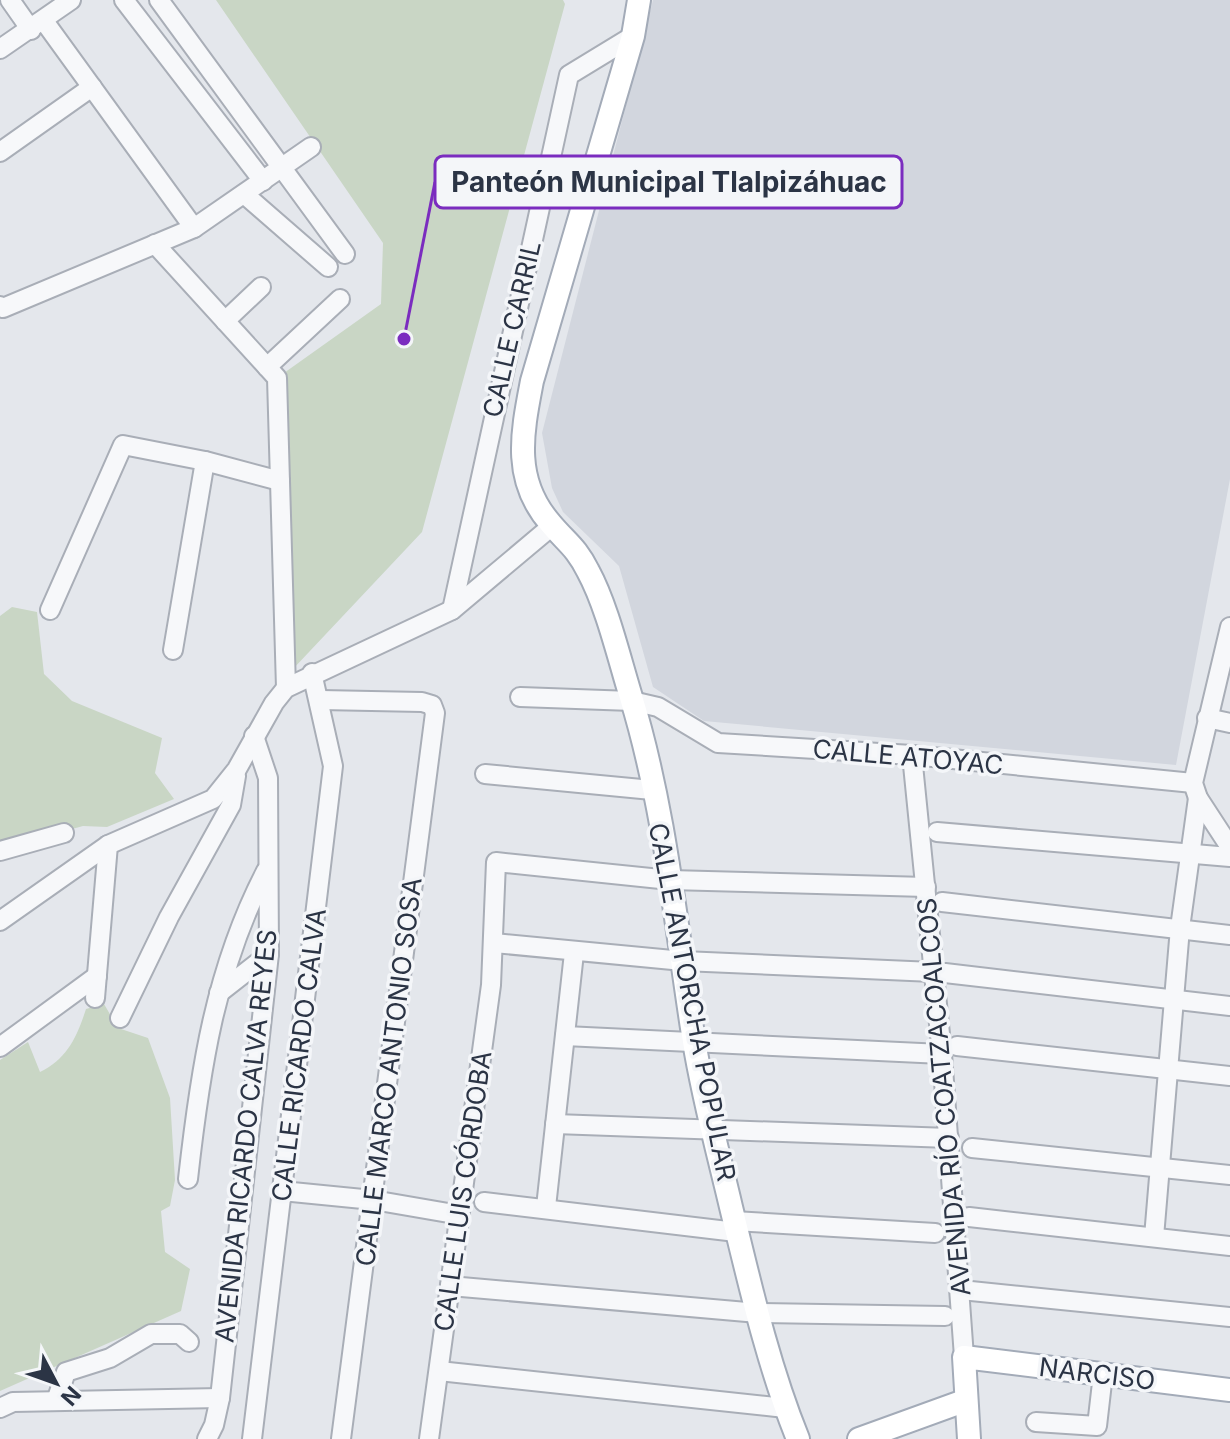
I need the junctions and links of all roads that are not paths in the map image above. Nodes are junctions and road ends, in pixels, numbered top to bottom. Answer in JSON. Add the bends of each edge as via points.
{"nodes":[{"id":1,"x":10,"y":0,"type":"edge"},
{"id":2,"x":71,"y":0,"type":"edge"},
{"id":3,"x":156,"y":0,"type":"edge"},
{"id":4,"x":639,"y":0,"type":"edge"},
{"id":5,"x":129,"y":7,"type":"edge"},
{"id":6,"x":37,"y":26,"type":"junction"},
{"id":7,"x":184,"y":36,"type":"junction"},
{"id":8,"x":633,"y":36,"type":"junction"},
{"id":9,"x":0,"y":49,"type":"edge"},
{"id":10,"x":162,"y":51,"type":"junction"},
{"id":11,"x":209,"y":71,"type":"junction"},
{"id":12,"x":189,"y":86,"type":"junction"},
{"id":13,"x":92,"y":87,"type":"junction"},
{"id":14,"x":250,"y":128,"type":"junction"},
{"id":15,"x":231,"y":143,"type":"junction"},
{"id":16,"x":311,"y":147,"type":"dead end"},
{"id":17,"x":0,"y":152,"type":"edge"},
{"id":18,"x":281,"y":169,"type":"junction"},
{"id":19,"x":263,"y":181,"type":"junction"},
{"id":20,"x":244,"y":194,"type":"junction"},
{"id":21,"x":194,"y":228,"type":"junction"},
{"id":22,"x":155,"y":244,"type":"junction"},
{"id":23,"x":345,"y":254,"type":"dead end"},
{"id":24,"x":328,"y":267,"type":"dead end"},
{"id":25,"x":261,"y":287,"type":"dead end"},
{"id":26,"x":340,"y":299,"type":"dead end"},
{"id":27,"x":1,"y":307,"type":"edge"},
{"id":28,"x":225,"y":321,"type":"junction"},
{"id":29,"x":267,"y":367,"type":"junction"},
{"id":30,"x":205,"y":461,"type":"junction"},
{"id":31,"x":280,"y":481,"type":"junction"},
{"id":32,"x":552,"y":526,"type":"junction"},
{"id":33,"x":50,"y":610,"type":"dead end"},
{"id":34,"x":452,"y":610,"type":"junction"},
{"id":35,"x":1230,"y":627,"type":"edge"},
{"id":36,"x":173,"y":650,"type":"dead end"},
{"id":37,"x":312,"y":673,"type":"junction"},
{"id":38,"x":286,"y":688,"type":"junction"},
{"id":39,"x":520,"y":697,"type":"dead end"},
{"id":40,"x":321,"y":700,"type":"junction"},
{"id":41,"x":632,"y":701,"type":"junction"},
{"id":42,"x":1207,"y":718,"type":"junction"},
{"id":43,"x":1230,"y":723,"type":"edge"},
{"id":44,"x":254,"y":736,"type":"junction"},
{"id":45,"x":912,"y":755,"type":"junction"},
{"id":46,"x":237,"y":769,"type":"junction"},
{"id":47,"x":485,"y":774,"type":"dead end"},
{"id":48,"x":652,"y":790,"type":"junction"},
{"id":49,"x":1195,"y":790,"type":"junction"},
{"id":50,"x":937,"y":832,"type":"dead end"},
{"id":51,"x":64,"y":833,"type":"dead end"},
{"id":52,"x":108,"y":845,"type":"junction"},
{"id":53,"x":1230,"y":847,"type":"edge"},
{"id":54,"x":0,"y":851,"type":"edge"},
{"id":55,"x":1190,"y":855,"type":"junction"},
{"id":56,"x":1230,"y":857,"type":"edge"},
{"id":57,"x":267,"y":869,"type":"junction"},
{"id":58,"x":670,"y":880,"type":"junction"},
{"id":59,"x":926,"y":887,"type":"junction"},
{"id":60,"x":942,"y":902,"type":"dead end"},
{"id":61,"x":0,"y":921,"type":"edge"},
{"id":62,"x":1180,"y":928,"type":"junction"},
{"id":63,"x":1230,"y":935,"type":"edge"},
{"id":64,"x":494,"y":943,"type":"junction"},
{"id":65,"x":574,"y":953,"type":"junction"},
{"id":66,"x":269,"y":954,"type":"junction"},
{"id":67,"x":683,"y":961,"type":"junction"},
{"id":68,"x":939,"y":973,"type":"junction"},
{"id":69,"x":97,"y":976,"type":"junction"},
{"id":70,"x":219,"y":993,"type":"junction"},
{"id":71,"x":95,"y":998,"type":"dead end"},
{"id":72,"x":1174,"y":999,"type":"junction"},
{"id":73,"x":1230,"y":1006,"type":"edge"},
{"id":74,"x":120,"y":1018,"type":"dead end"},
{"id":75,"x":565,"y":1036,"type":"junction"},
{"id":76,"x":695,"y":1045,"type":"junction"},
{"id":77,"x":0,"y":1047,"type":"edge"},
{"id":78,"x":950,"y":1050,"type":"junction"},
{"id":79,"x":1169,"y":1067,"type":"junction"},
{"id":80,"x":1230,"y":1076,"type":"edge"},
{"id":81,"x":555,"y":1124,"type":"junction"},
{"id":82,"x":713,"y":1132,"type":"junction"},
{"id":83,"x":949,"y":1138,"type":"junction"},
{"id":84,"x":972,"y":1148,"type":"dead end"},
{"id":85,"x":1160,"y":1168,"type":"junction"},
{"id":86,"x":1230,"y":1175,"type":"edge"},
{"id":87,"x":188,"y":1179,"type":"dead end"},
{"id":88,"x":282,"y":1191,"type":"junction"},
{"id":89,"x":373,"y":1200,"type":"junction"},
{"id":90,"x":484,"y":1202,"type":"dead end"},
{"id":91,"x":546,"y":1207,"type":"junction"},
{"id":92,"x":460,"y":1215,"type":"junction"},
{"id":93,"x":969,"y":1217,"type":"dead end"},
{"id":94,"x":735,"y":1226,"type":"junction"},
{"id":95,"x":935,"y":1233,"type":"dead end"},
{"id":96,"x":1154,"y":1237,"type":"junction"},
{"id":97,"x":1230,"y":1246,"type":"edge"},
{"id":98,"x":450,"y":1286,"type":"junction"},
{"id":99,"x":961,"y":1290,"type":"junction"},
{"id":100,"x":758,"y":1313,"type":"junction"},
{"id":101,"x":945,"y":1316,"type":"dead end"},
{"id":102,"x":1230,"y":1317,"type":"edge"},
{"id":103,"x":189,"y":1342,"type":"dead end"},
{"id":104,"x":964,"y":1357,"type":"junction"},
{"id":105,"x":439,"y":1371,"type":"junction"},
{"id":106,"x":1103,"y":1374,"type":"junction"},
{"id":107,"x":1230,"y":1390,"type":"edge"},
{"id":108,"x":220,"y":1398,"type":"junction"},
{"id":109,"x":56,"y":1401,"type":"junction"},
{"id":110,"x":964,"y":1401,"type":"junction"},
{"id":111,"x":0,"y":1408,"type":"edge"},
{"id":112,"x":785,"y":1408,"type":"junction"},
{"id":113,"x":1036,"y":1422,"type":"dead end"},
{"id":114,"x":870,"y":1437,"type":"edge"},
{"id":115,"x":207,"y":1439,"type":"edge"},
{"id":116,"x":252,"y":1439,"type":"edge"},
{"id":117,"x":341,"y":1439,"type":"edge"},
{"id":118,"x":429,"y":1439,"type":"edge"},
{"id":119,"x":798,"y":1439,"type":"edge"},
{"id":120,"x":969,"y":1439,"type":"edge"}],
"edges":[{"from":1,"to":6,"type":"street"},
{"from":2,"to":6,"type":"street"},
{"from":3,"to":5,"type":"street"},
{"from":3,"to":7,"type":"street"},
{"from":4,"to":8,"type":"main road","name":"CALLE ANTORCHA POPULAR"},
{"from":5,"to":10,"type":"street"},
{"from":6,"to":9,"type":"street"},
{"from":6,"to":13,"type":"street"},
{"from":7,"to":10,"type":"street"},
{"from":7,"to":11,"type":"street"},
{"from":8,"to":32,"type":"main road","name":"CALLE ANTORCHA POPULAR","via":[[532,381],[520,440],[528,486]]},
{"from":8,"to":34,"type":"street","name":"CALLE CARRIL","via":[[569,75]]},
{"from":10,"to":12,"type":"street"},
{"from":11,"to":12,"type":"street"},
{"from":11,"to":14,"type":"street"},
{"from":12,"to":15,"type":"street"},
{"from":13,"to":17,"type":"street"},
{"from":13,"to":21,"type":"street"},
{"from":14,"to":15,"type":"street"},
{"from":14,"to":18,"type":"street"},
{"from":15,"to":19,"type":"street"},
{"from":16,"to":18,"type":"street"},
{"from":18,"to":19,"type":"street"},
{"from":18,"to":23,"type":"street"},
{"from":19,"to":20,"type":"street"},
{"from":20,"to":21,"type":"street"},
{"from":20,"to":24,"type":"street"},
{"from":21,"to":22,"type":"street"},
{"from":22,"to":27,"type":"street"},
{"from":22,"to":28,"type":"street"},
{"from":25,"to":28,"type":"street"},
{"from":26,"to":29,"type":"street"},
{"from":28,"to":29,"type":"street"},
{"from":29,"to":31,"type":"street","via":[[277,378]]},
{"from":30,"to":31,"type":"street"},
{"from":30,"to":33,"type":"street","via":[[123,445]]},
{"from":30,"to":36,"type":"street"},
{"from":31,"to":38,"type":"street"},
{"from":32,"to":34,"type":"street"},
{"from":32,"to":41,"type":"main road","name":"CALLE ANTORCHA POPULAR","via":[[573,544],[591,575]]},
{"from":34,"to":37,"type":"street"},
{"from":35,"to":42,"type":"street"},
{"from":37,"to":38,"type":"street"},
{"from":37,"to":40,"type":"street","name":"CALLE RICARDO CALVA"},
{"from":38,"to":44,"type":"street"},
{"from":39,"to":41,"type":"street","name":"CALLE ATOYAC"},
{"from":40,"to":88,"type":"street","name":"CALLE RICARDO CALVA","via":[[333,766]]},
{"from":40,"to":89,"type":"street","name":"CALLE MARCO ANTONIO SOSA","via":[[432,705],[435,713]]},
{"from":41,"to":45,"type":"street","name":"CALLE ATOYAC","via":[[658,707],[718,743]]},
{"from":41,"to":48,"type":"main road","name":"CALLE ANTORCHA POPULAR"},
{"from":42,"to":43,"type":"street"},
{"from":42,"to":49,"type":"street"},
{"from":44,"to":46,"type":"street"},
{"from":44,"to":57,"type":"street","name":"AVENIDA RICARDO CALVA REYES","via":[[268,778]]},
{"from":45,"to":49,"type":"street","name":"CALLE ATOYAC"},
{"from":45,"to":59,"type":"street","name":"AVENIDA RÍO COATZACOALCOS"},
{"from":46,"to":52,"type":"street","via":[[213,799]]},
{"from":46,"to":74,"type":"street","via":[[231,805]]},
{"from":47,"to":48,"type":"street"},
{"from":48,"to":58,"type":"main road","name":"CALLE ANTORCHA POPULAR"},
{"from":49,"to":53,"type":"street"},
{"from":49,"to":55,"type":"street"},
{"from":50,"to":55,"type":"street"},
{"from":51,"to":54,"type":"street"},
{"from":52,"to":61,"type":"street"},
{"from":52,"to":69,"type":"street"},
{"from":55,"to":56,"type":"street"},
{"from":55,"to":62,"type":"street"},
{"from":57,"to":66,"type":"street","name":"AVENIDA RICARDO CALVA REYES"},
{"from":57,"to":70,"type":"street","via":[[245,911]]},
{"from":58,"to":59,"type":"street"},
{"from":58,"to":64,"type":"street","name":"CALLE LUIS CÓRDOBA","via":[[496,862]]},
{"from":58,"to":67,"type":"main road","name":"CALLE ANTORCHA POPULAR"},
{"from":59,"to":68,"type":"street","name":"AVENIDA RÍO COATZACOALCOS"},
{"from":60,"to":62,"type":"street"},
{"from":62,"to":63,"type":"street"},
{"from":62,"to":72,"type":"street"},
{"from":64,"to":65,"type":"street"},
{"from":64,"to":92,"type":"street","name":"CALLE LUIS CÓRDOBA"},
{"from":65,"to":67,"type":"street"},
{"from":65,"to":75,"type":"street"},
{"from":66,"to":70,"type":"street"},
{"from":66,"to":108,"type":"street","name":"AVENIDA RICARDO CALVA REYES"},
{"from":67,"to":68,"type":"street"},
{"from":67,"to":76,"type":"main road","name":"CALLE ANTORCHA POPULAR"},
{"from":68,"to":72,"type":"street"},
{"from":68,"to":78,"type":"street","name":"AVENIDA RÍO COATZACOALCOS"},
{"from":69,"to":71,"type":"street"},
{"from":69,"to":77,"type":"street"},
{"from":70,"to":87,"type":"street","via":[[200,1069]]},
{"from":72,"to":73,"type":"street"},
{"from":72,"to":79,"type":"street"},
{"from":75,"to":76,"type":"street"},
{"from":75,"to":81,"type":"street"},
{"from":76,"to":78,"type":"street"},
{"from":76,"to":82,"type":"main road","name":"CALLE ANTORCHA POPULAR"},
{"from":78,"to":79,"type":"street"},
{"from":78,"to":83,"type":"street","name":"AVENIDA RÍO COATZACOALCOS"},
{"from":79,"to":80,"type":"street"},
{"from":79,"to":85,"type":"street"},
{"from":81,"to":82,"type":"street"},
{"from":81,"to":91,"type":"street"},
{"from":82,"to":83,"type":"street"},
{"from":82,"to":94,"type":"main road","name":"CALLE ANTORCHA POPULAR"},
{"from":83,"to":99,"type":"street","name":"AVENIDA RÍO COATZACOALCOS"},
{"from":84,"to":85,"type":"street"},
{"from":85,"to":86,"type":"street"},
{"from":85,"to":96,"type":"street"},
{"from":88,"to":89,"type":"street"},
{"from":88,"to":116,"type":"street","name":"CALLE RICARDO CALVA"},
{"from":89,"to":92,"type":"street"},
{"from":89,"to":117,"type":"street","name":"CALLE MARCO ANTONIO SOSA"},
{"from":90,"to":91,"type":"street"},
{"from":91,"to":94,"type":"street"},
{"from":92,"to":98,"type":"street","name":"CALLE LUIS CÓRDOBA"},
{"from":93,"to":96,"type":"street"},
{"from":94,"to":95,"type":"street"},
{"from":94,"to":100,"type":"main road","name":"CALLE ANTORCHA POPULAR"},
{"from":96,"to":97,"type":"street"},
{"from":98,"to":100,"type":"street"},
{"from":98,"to":105,"type":"street","name":"CALLE LUIS CÓRDOBA"},
{"from":99,"to":102,"type":"street"},
{"from":99,"to":104,"type":"street","name":"AVENIDA RÍO COATZACOALCOS"},
{"from":100,"to":101,"type":"street"},
{"from":100,"to":112,"type":"main road","name":"CALLE ANTORCHA POPULAR"},
{"from":103,"to":109,"type":"street","via":[[180,1334],[151,1334],[110,1358],[66,1372]]},
{"from":104,"to":106,"type":"main road","name":"NARCISO"},
{"from":104,"to":110,"type":"main road","name":"AVENIDA RÍO COATZACOALCOS"},
{"from":105,"to":112,"type":"street"},
{"from":105,"to":118,"type":"street","name":"CALLE LUIS CÓRDOBA"},
{"from":106,"to":107,"type":"main road","name":"NARCISO"},
{"from":106,"to":113,"type":"street","via":[[1097,1426]]},
{"from":108,"to":109,"type":"street"},
{"from":108,"to":115,"type":"street","name":"AVENIDA RICARDO CALVA REYES"},
{"from":109,"to":111,"type":"street","via":[[13,1402]]},
{"from":110,"to":114,"type":"main road"},
{"from":110,"to":120,"type":"main road","name":"AVENIDA RÍO COATZACOALCOS"},
{"from":112,"to":119,"type":"main road","name":"CALLE ANTORCHA POPULAR"}]}
